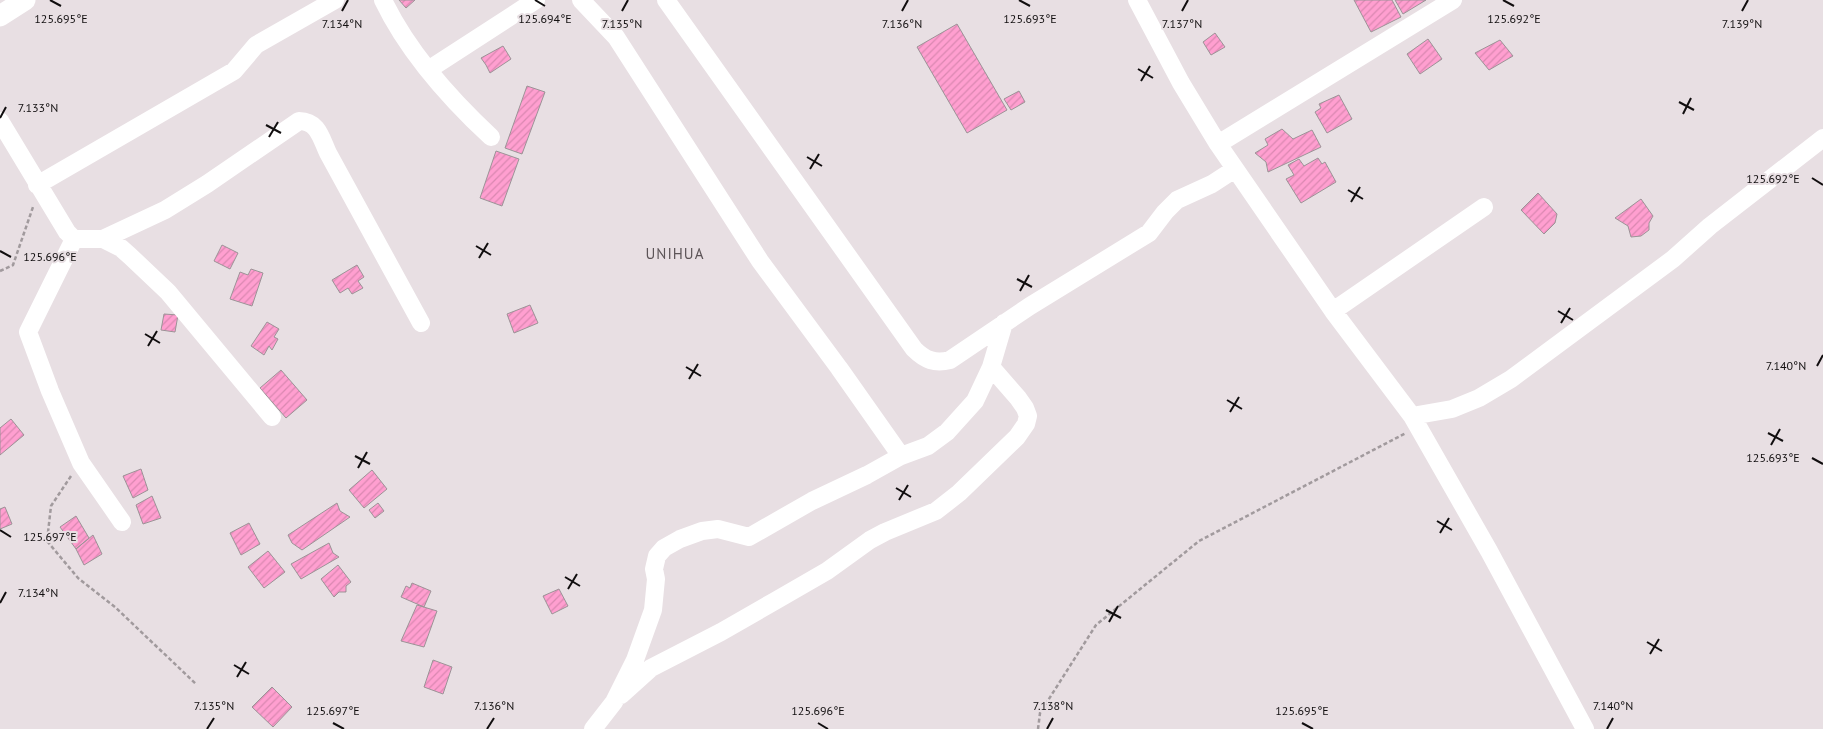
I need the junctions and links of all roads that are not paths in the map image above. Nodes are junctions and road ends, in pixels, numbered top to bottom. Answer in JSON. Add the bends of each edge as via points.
{"nodes":[{"id":1,"x":25,"y":0,"type":"edge"},
{"id":2,"x":334,"y":0,"type":"edge"},
{"id":3,"x":382,"y":0,"type":"edge"},
{"id":4,"x":536,"y":0,"type":"edge"},
{"id":5,"x":580,"y":0,"type":"edge"},
{"id":6,"x":666,"y":0,"type":"edge"},
{"id":7,"x":1137,"y":0,"type":"edge"},
{"id":8,"x":1453,"y":0,"type":"edge"},
{"id":9,"x":0,"y":16,"type":"edge"},
{"id":10,"x":428,"y":70,"type":"junction"},
{"id":11,"x":0,"y":121,"type":"edge"},
{"id":12,"x":491,"y":136,"type":"dead end"},
{"id":13,"x":1823,"y":138,"type":"edge"},
{"id":14,"x":1218,"y":144,"type":"junction"},
{"id":15,"x":1235,"y":169,"type":"junction"},
{"id":16,"x":38,"y":185,"type":"junction"},
{"id":17,"x":1484,"y":207,"type":"dead end"},
{"id":18,"x":74,"y":238,"type":"junction"},
{"id":19,"x":103,"y":239,"type":"junction"},
{"id":20,"x":1333,"y":311,"type":"junction"},
{"id":21,"x":421,"y":323,"type":"dead end"},
{"id":22,"x":1004,"y":323,"type":"junction"},
{"id":23,"x":991,"y":367,"type":"junction"},
{"id":24,"x":272,"y":417,"type":"dead end"},
{"id":25,"x":1415,"y":422,"type":"junction"},
{"id":26,"x":901,"y":456,"type":"junction"},
{"id":27,"x":122,"y":522,"type":"dead end"},
{"id":28,"x":614,"y":702,"type":"junction"},
{"id":29,"x":593,"y":729,"type":"edge"},
{"id":30,"x":1585,"y":729,"type":"edge"}],
"edges":[{"from":1,"to":9,"type":"main road"},
{"from":2,"to":16,"type":"street","via":[[256,45],[234,71]]},
{"from":3,"to":10,"type":"street","via":[[398,30]]},
{"from":4,"to":10,"type":"street"},
{"from":5,"to":26,"type":"street","via":[[616,37],[760,262]]},
{"from":6,"to":22,"type":"street","via":[[914,350],[922,357],[940,363],[950,360]]},
{"from":7,"to":14,"type":"street","via":[[1180,83]]},
{"from":8,"to":14,"type":"street"},
{"from":10,"to":12,"type":"street","via":[[469,117]]},
{"from":11,"to":16,"type":"street"},
{"from":13,"to":25,"type":"street","via":[[1673,259],[1511,379],[1480,398]]},
{"from":14,"to":15,"type":"street"},
{"from":15,"to":20,"type":"street"},
{"from":15,"to":22,"type":"street","via":[[1177,200],[1149,232]]},
{"from":16,"to":18,"type":"street"},
{"from":17,"to":20,"type":"street"},
{"from":18,"to":19,"type":"street"},
{"from":18,"to":27,"type":"street","via":[[28,332],[81,463]]},
{"from":19,"to":21,"type":"street","via":[[165,210],[299,121],[307,121],[317,130]]},
{"from":19,"to":24,"type":"street","via":[[121,248],[168,292]]},
{"from":20,"to":25,"type":"street"},
{"from":22,"to":23,"type":"street"},
{"from":23,"to":26,"type":"street","via":[[976,401],[962,418],[928,446]]},
{"from":23,"to":28,"type":"street","via":[[1018,398],[1028,416],[1026,424],[1017,437],[959,493],[936,511],[870,540],[810,581],[651,668]]},
{"from":25,"to":30,"type":"street"},
{"from":26,"to":28,"type":"street","via":[[749,536],[718,529],[702,531],[664,548],[657,556],[654,569],[653,610],[635,660]]},
{"from":28,"to":29,"type":"street"}]}
